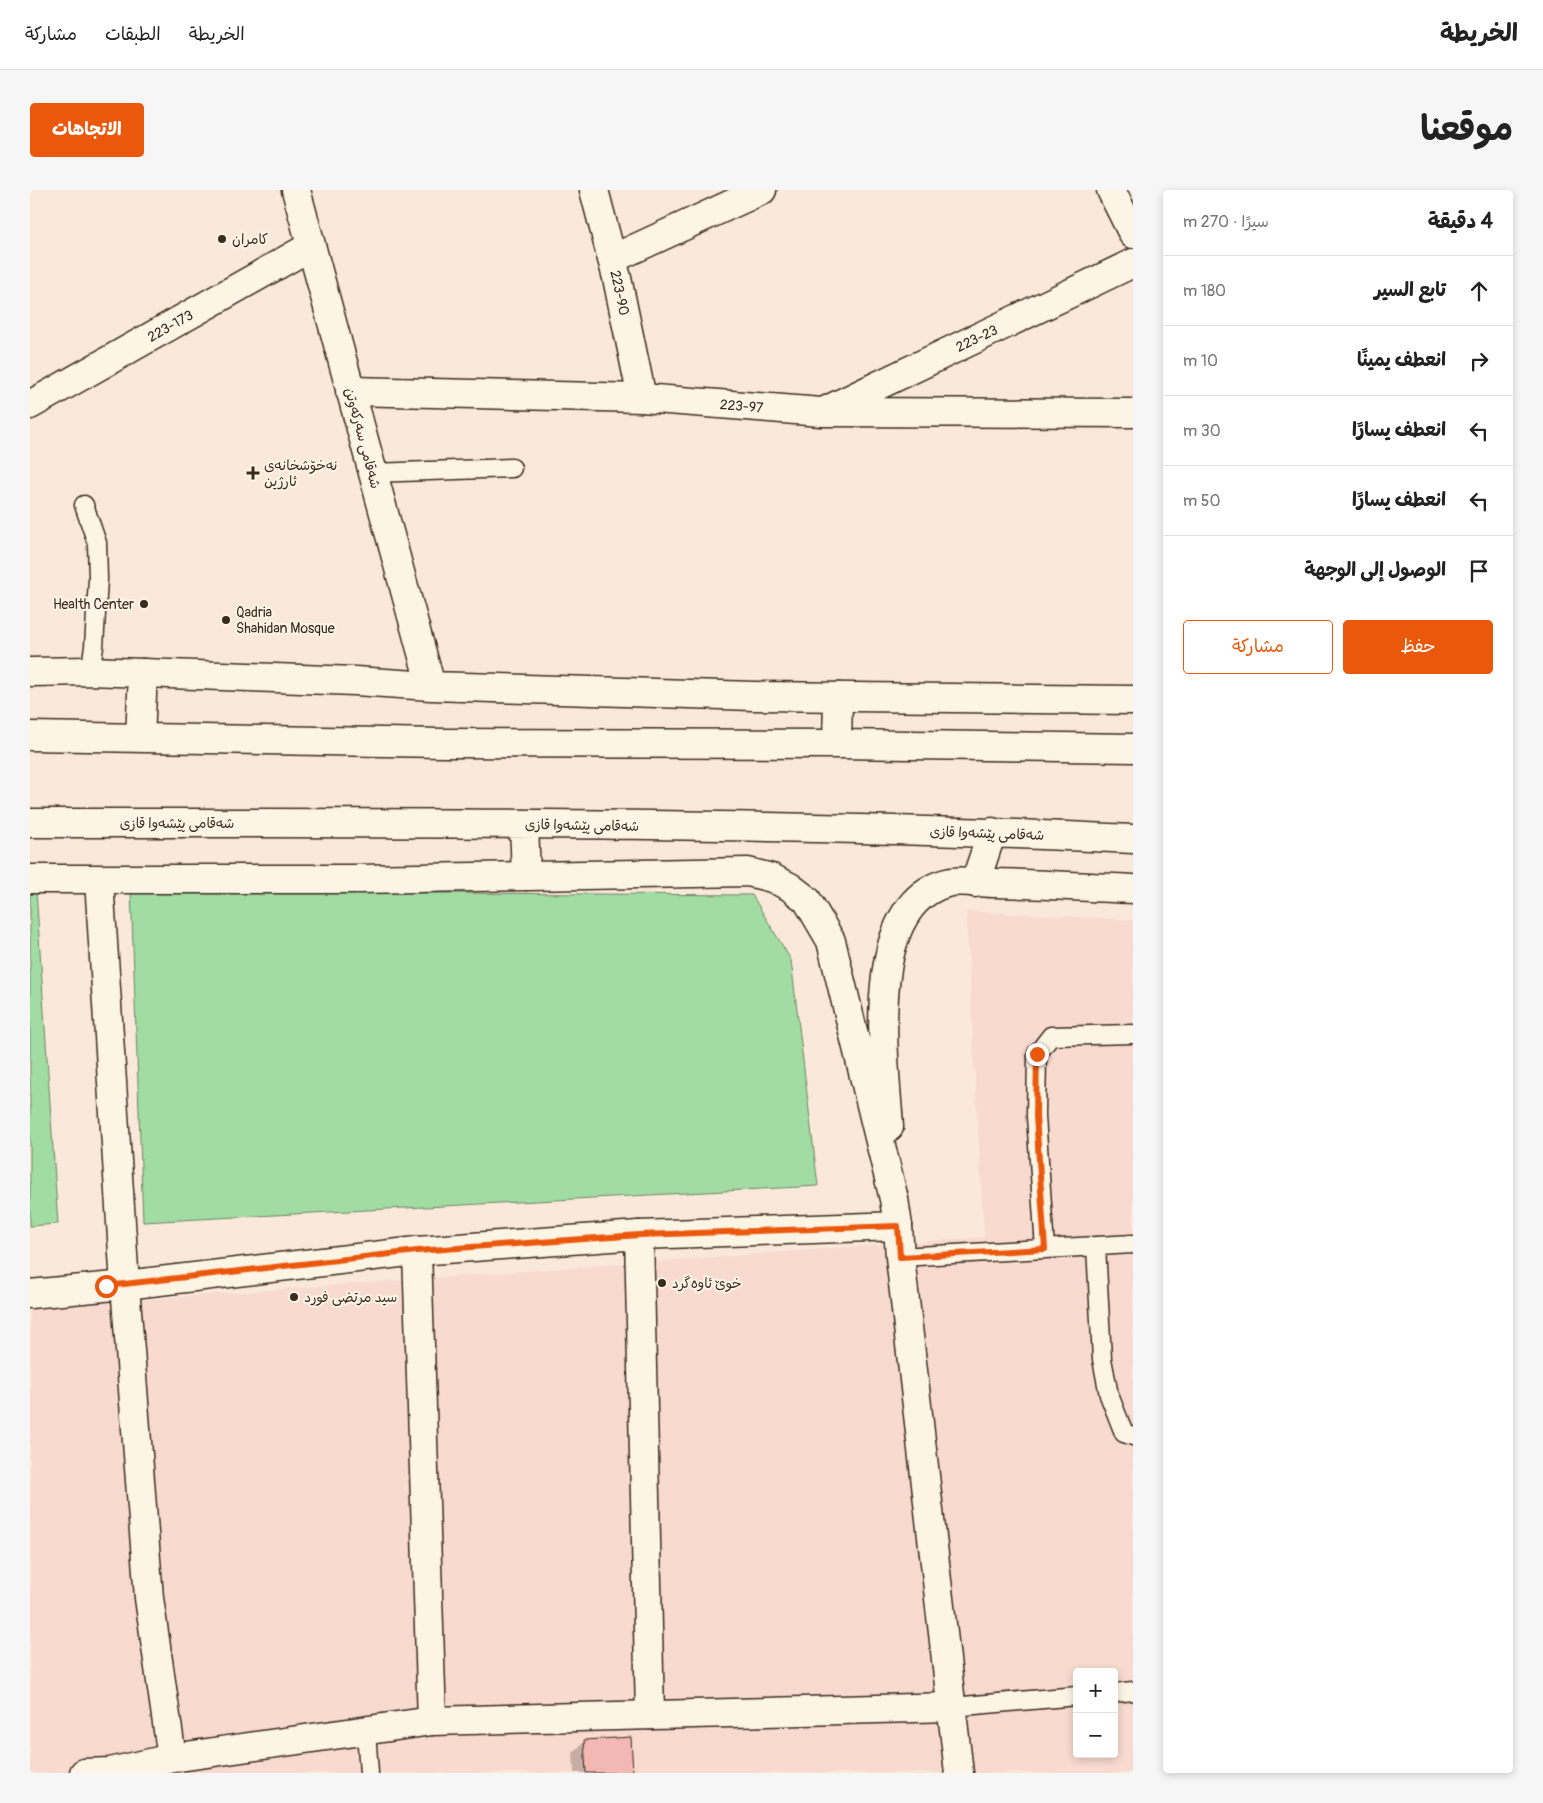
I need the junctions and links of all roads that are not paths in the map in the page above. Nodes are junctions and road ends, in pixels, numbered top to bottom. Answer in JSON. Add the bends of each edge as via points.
{"nodes":[{"id":1,"x":296,"y":190,"type":"edge"},
{"id":2,"x":594,"y":190,"type":"edge"},
{"id":3,"x":762,"y":190,"type":"edge"},
{"id":4,"x":1111,"y":190,"type":"edge"},
{"id":5,"x":1133,"y":234,"type":"edge"},
{"id":6,"x":311,"y":246,"type":"junction"},
{"id":7,"x":612,"y":259,"type":"junction"},
{"id":8,"x":1133,"y":264,"type":"edge"},
{"id":9,"x":350,"y":391,"type":"junction"},
{"id":10,"x":642,"y":398,"type":"junction"},
{"id":11,"x":30,"y":405,"type":"edge"},
{"id":12,"x":821,"y":412,"type":"junction"},
{"id":13,"x":1133,"y":413,"type":"edge"},
{"id":14,"x":512,"y":468,"type":"dead end"},
{"id":15,"x":373,"y":473,"type":"junction"},
{"id":16,"x":84,"y":505,"type":"dead end"},
{"id":17,"x":90,"y":671,"type":"junction"},
{"id":18,"x":30,"y":672,"type":"edge"},
{"id":19,"x":144,"y":673,"type":"junction"},
{"id":20,"x":431,"y":686,"type":"junction"},
{"id":21,"x":838,"y":696,"type":"junction"},
{"id":22,"x":1133,"y":700,"type":"edge"},
{"id":23,"x":30,"y":736,"type":"edge"},
{"id":24,"x":140,"y":738,"type":"junction"},
{"id":25,"x":837,"y":744,"type":"junction"},
{"id":26,"x":1133,"y":748,"type":"edge"},
{"id":27,"x":30,"y":823,"type":"edge"},
{"id":28,"x":524,"y":824,"type":"junction"},
{"id":29,"x":992,"y":832,"type":"junction"},
{"id":30,"x":1133,"y":839,"type":"edge"},
{"id":31,"x":526,"y":876,"type":"junction"},
{"id":32,"x":30,"y":879,"type":"edge"},
{"id":33,"x":99,"y":880,"type":"junction"},
{"id":34,"x":975,"y":883,"type":"junction"},
{"id":35,"x":1133,"y":889,"type":"edge"},
{"id":36,"x":1133,"y":1034,"type":"edge"},
{"id":37,"x":894,"y":1198,"type":"junction"},
{"id":38,"x":898,"y":1226,"type":"junction"},
{"id":39,"x":639,"y":1235,"type":"junction"},
{"id":40,"x":1133,"y":1244,"type":"edge"},
{"id":41,"x":1096,"y":1246,"type":"junction"},
{"id":42,"x":1045,"y":1249,"type":"junction"},
{"id":43,"x":417,"y":1251,"type":"junction"},
{"id":44,"x":900,"y":1257,"type":"junction"},
{"id":45,"x":125,"y":1285,"type":"junction"},
{"id":46,"x":30,"y":1294,"type":"edge"},
{"id":47,"x":1133,"y":1436,"type":"edge"},
{"id":48,"x":1133,"y":1691,"type":"edge"},
{"id":49,"x":1118,"y":1693,"type":"edge"},
{"id":50,"x":1073,"y":1696,"type":"edge"},
{"id":51,"x":952,"y":1707,"type":"junction"},
{"id":52,"x":650,"y":1715,"type":"junction"},
{"id":53,"x":432,"y":1721,"type":"junction"},
{"id":54,"x":366,"y":1731,"type":"junction"},
{"id":55,"x":172,"y":1758,"type":"junction"},
{"id":56,"x":101,"y":1773,"type":"edge"},
{"id":57,"x":369,"y":1773,"type":"edge"},
{"id":58,"x":959,"y":1773,"type":"edge"}],
"edges":[{"from":1,"to":6,"type":"main road","name":"شەقامی سەرکەوتن"},
{"from":2,"to":7,"type":"main road","name":"223-90"},
{"from":3,"to":7,"type":"main road"},
{"from":4,"to":5,"type":"main road"},
{"from":6,"to":9,"type":"main road","name":"شەقامی سەرکەوتن"},
{"from":6,"to":11,"type":"main road","name":"223-173"},
{"from":7,"to":10,"type":"main road","name":"223-90"},
{"from":8,"to":12,"type":"main road","name":"223-23"},
{"from":9,"to":10,"type":"main road","name":"223-97"},
{"from":9,"to":15,"type":"main road","name":"شەقامی سەرکەوتن"},
{"from":10,"to":12,"type":"main road","name":"223-97"},
{"from":12,"to":13,"type":"main road","name":"223-97"},
{"from":14,"to":15,"type":"lane"},
{"from":15,"to":20,"type":"main road","name":"شەقامی سەرکەوتن"},
{"from":16,"to":17,"type":"lane","via":[[97,543],[98,579]]},
{"from":17,"to":18,"type":"main road"},
{"from":17,"to":19,"type":"main road"},
{"from":19,"to":20,"type":"main road","via":[[355,680]]},
{"from":19,"to":24,"type":"main road"},
{"from":20,"to":21,"type":"main road"},
{"from":21,"to":22,"type":"main road"},
{"from":21,"to":25,"type":"main road"},
{"from":23,"to":24,"type":"main road"},
{"from":24,"to":25,"type":"main road"},
{"from":25,"to":26,"type":"main road"},
{"from":27,"to":28,"type":"main road","name":"شەقامی پێشەوا قازی"},
{"from":28,"to":29,"type":"main road","name":"شەقامی پێشەوا قازی"},
{"from":28,"to":31,"type":"main road"},
{"from":29,"to":30,"type":"main road","name":"شەقامی پێشەوا قازی"},
{"from":29,"to":34,"type":"main road"},
{"from":31,"to":33,"type":"main road"},
{"from":31,"to":37,"type":"main road","via":[[748,872],[772,878],[807,900],[831,941]]},
{"from":32,"to":33,"type":"main road"},
{"from":33,"to":45,"type":"main road"},
{"from":34,"to":35,"type":"main road"},
{"from":34,"to":37,"type":"main road","via":[[952,882],[923,895],[906,913],[895,934],[889,957],[884,1036]]},
{"from":36,"to":42,"type":"lane","via":[[1051,1036],[1037,1054],[1036,1116]]},
{"from":37,"to":38,"type":"main road"},
{"from":38,"to":39,"type":"main road"},
{"from":38,"to":44,"type":"main road"},
{"from":39,"to":43,"type":"main road"},
{"from":39,"to":52,"type":"main road"},
{"from":40,"to":41,"type":"lane"},
{"from":41,"to":42,"type":"lane"},
{"from":41,"to":47,"type":"lane","via":[[1102,1359],[1109,1395],[1124,1433]]},
{"from":42,"to":44,"type":"lane"},
{"from":43,"to":45,"type":"main road"},
{"from":43,"to":53,"type":"main road"},
{"from":44,"to":51,"type":"main road"},
{"from":45,"to":46,"type":"main road"},
{"from":45,"to":55,"type":"main road","via":[[149,1598]]},
{"from":48,"to":49,"type":"lane"},
{"from":50,"to":51,"type":"lane"},
{"from":51,"to":52,"type":"main road"},
{"from":51,"to":58,"type":"main road"},
{"from":52,"to":53,"type":"main road"},
{"from":53,"to":54,"type":"main road"},
{"from":54,"to":55,"type":"main road"},
{"from":54,"to":57,"type":"lane"},
{"from":55,"to":56,"type":"main road"}]}
